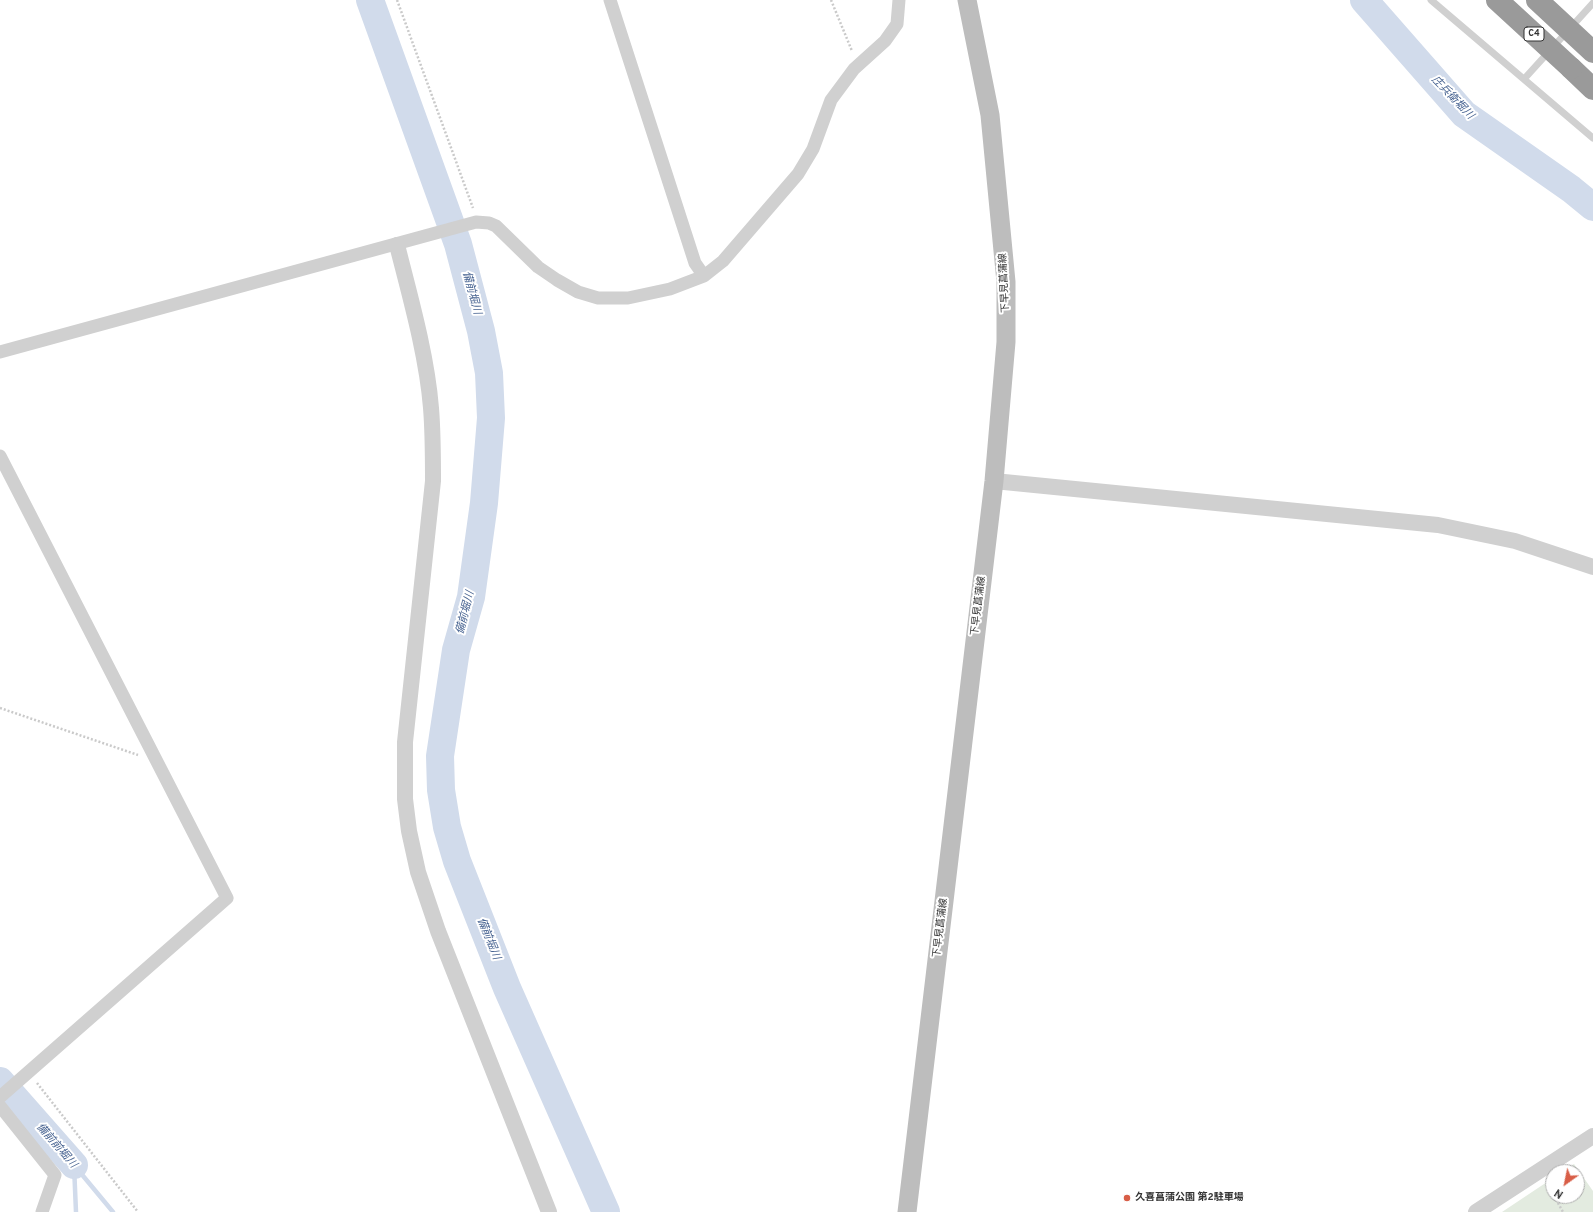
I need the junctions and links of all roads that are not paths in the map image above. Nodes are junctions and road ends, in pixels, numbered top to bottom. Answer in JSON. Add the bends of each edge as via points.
{"nodes":[{"id":1,"x":610,"y":0,"type":"edge"},
{"id":2,"x":899,"y":0,"type":"edge"},
{"id":3,"x":967,"y":0,"type":"edge"},
{"id":4,"x":1432,"y":0,"type":"edge"},
{"id":5,"x":1497,"y":0,"type":"edge"},
{"id":6,"x":1537,"y":0,"type":"edge"},
{"id":7,"x":1593,"y":3,"type":"edge"},
{"id":8,"x":1593,"y":52,"type":"edge"},
{"id":9,"x":1525,"y":78,"type":"junction"},
{"id":10,"x":1593,"y":89,"type":"edge"},
{"id":11,"x":1593,"y":138,"type":"edge"},
{"id":12,"x":405,"y":243,"type":"junction"},
{"id":13,"x":704,"y":276,"type":"junction"},
{"id":14,"x":0,"y":352,"type":"edge"},
{"id":15,"x":1,"y":460,"type":"edge"},
{"id":16,"x":994,"y":481,"type":"junction"},
{"id":17,"x":1593,"y":567,"type":"edge"},
{"id":18,"x":0,"y":1097,"type":"edge"},
{"id":19,"x":0,"y":1106,"type":"edge"},
{"id":20,"x":1593,"y":1136,"type":"edge"},
{"id":21,"x":42,"y":1212,"type":"edge"},
{"id":22,"x":548,"y":1212,"type":"edge"},
{"id":23,"x":907,"y":1212,"type":"edge"},
{"id":24,"x":1476,"y":1212,"type":"edge"}],
"edges":[{"from":1,"to":13,"type":"street","via":[[695,263]]},
{"from":2,"to":13,"type":"street","via":[[897,24],[892,33],[860,64],[831,100],[813,149],[798,174],[723,261]]},
{"from":3,"to":16,"type":"main road","name":"下早見菖蒲線","via":[[990,115],[1006,282],[1006,342]]},
{"from":4,"to":9,"type":"lane"},
{"from":5,"to":10,"type":"highway","number":"C4","bridge":true},
{"from":6,"to":8,"type":"highway","bridge":true},
{"from":7,"to":9,"type":"lane"},
{"from":9,"to":11,"type":"lane"},
{"from":12,"to":13,"type":"street","via":[[477,222],[489,223],[496,226],[538,267],[578,292],[598,298],[628,298],[670,289]]},
{"from":12,"to":14,"type":"street"},
{"from":12,"to":22,"type":"street","via":[[431,406],[433,444],[433,481],[405,742],[405,799],[409,831],[418,872],[438,931]]},
{"from":15,"to":18,"type":"street","via":[[227,898]]},
{"from":16,"to":17,"type":"street","via":[[1438,525],[1516,541]]},
{"from":16,"to":23,"type":"main road","name":"下早見菖蒲線"},
{"from":19,"to":21,"type":"street","via":[[55,1175]]},
{"from":20,"to":24,"type":"street"}]}
